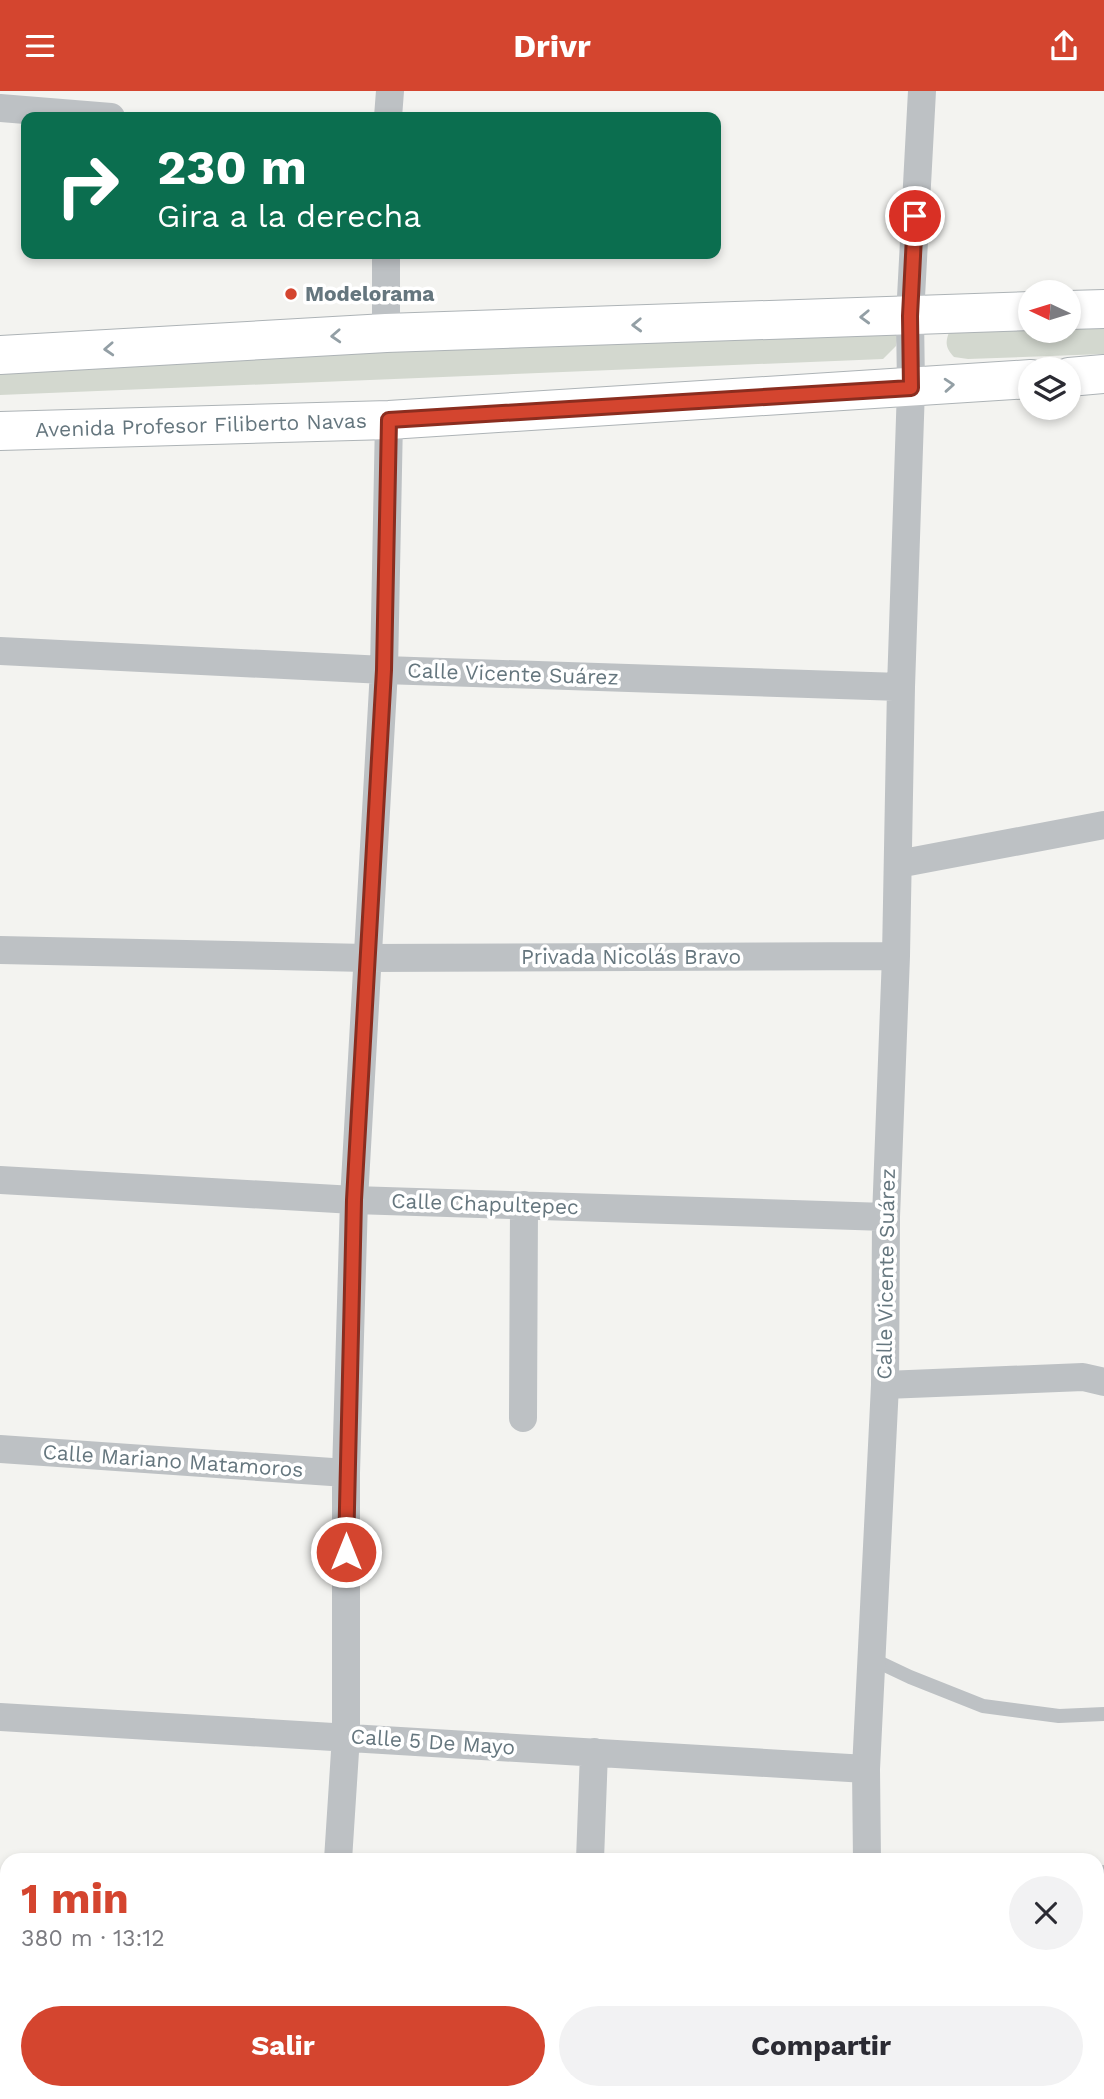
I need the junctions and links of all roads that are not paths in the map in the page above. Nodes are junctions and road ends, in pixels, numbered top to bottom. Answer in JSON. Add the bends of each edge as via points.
{"nodes":[{"id":1,"x":390,"y":91,"type":"edge"},
{"id":2,"x":922,"y":91,"type":"edge"},
{"id":3,"x":0,"y":108,"type":"edge"},
{"id":4,"x":49,"y":112,"type":"edge"},
{"id":5,"x":388,"y":112,"type":"edge"},
{"id":6,"x":386,"y":259,"type":"edge"},
{"id":7,"x":1104,"y":309,"type":"edge"},
{"id":8,"x":1082,"y":310,"type":"edge"},
{"id":9,"x":1018,"y":312,"type":"edge"},
{"id":10,"x":910,"y":316,"type":"junction"},
{"id":11,"x":386,"y":333,"type":"junction"},
{"id":12,"x":0,"y":355,"type":"edge"},
{"id":13,"x":1104,"y":374,"type":"edge"},
{"id":14,"x":1081,"y":376,"type":"edge"},
{"id":15,"x":1018,"y":380,"type":"edge"},
{"id":16,"x":911,"y":388,"type":"junction"},
{"id":17,"x":389,"y":420,"type":"junction"},
{"id":18,"x":0,"y":431,"type":"edge"},
{"id":19,"x":0,"y":651,"type":"edge"},
{"id":20,"x":384,"y":670,"type":"junction"},
{"id":21,"x":901,"y":687,"type":"junction"},
{"id":22,"x":1104,"y":825,"type":"edge"},
{"id":23,"x":898,"y":864,"type":"junction"},
{"id":24,"x":0,"y":950,"type":"edge"},
{"id":25,"x":896,"y":955,"type":"junction"},
{"id":26,"x":366,"y":958,"type":"junction"},
{"id":27,"x":0,"y":1180,"type":"edge"},
{"id":28,"x":354,"y":1200,"type":"junction"},
{"id":29,"x":524,"y":1205,"type":"junction"},
{"id":30,"x":886,"y":1217,"type":"junction"},
{"id":31,"x":1104,"y":1382,"type":"edge"},
{"id":32,"x":885,"y":1385,"type":"junction"},
{"id":33,"x":523,"y":1418,"type":"dead end"},
{"id":34,"x":0,"y":1449,"type":"edge"},
{"id":35,"x":346,"y":1472,"type":"junction"},
{"id":36,"x":872,"y":1660,"type":"junction"},
{"id":37,"x":1104,"y":1714,"type":"edge"},
{"id":38,"x":0,"y":1717,"type":"edge"},
{"id":39,"x":346,"y":1736,"type":"junction"},
{"id":40,"x":594,"y":1752,"type":"junction"},
{"id":41,"x":866,"y":1769,"type":"junction"},
{"id":42,"x":338,"y":1853,"type":"edge"},
{"id":43,"x":590,"y":1853,"type":"edge"},
{"id":44,"x":867,"y":1853,"type":"edge"}],
"edges":[{"from":1,"to":5,"type":"street"},
{"from":2,"to":10,"type":"street","name":"Calle Vicente Suárez"},
{"from":3,"to":4,"type":"street"},
{"from":6,"to":11,"type":"street"},
{"from":7,"to":8,"type":"main road"},
{"from":9,"to":10,"type":"main road"},
{"from":10,"to":11,"type":"main road","one_way":true},
{"from":10,"to":16,"type":"street","name":"Calle Vicente Suárez"},
{"from":11,"to":12,"type":"main road","one_way":true},
{"from":13,"to":14,"type":"main road"},
{"from":16,"to":15,"type":"main road","name":"Avenida Profesor Filiberto Navas","one_way":true},
{"from":16,"to":17,"type":"main road","name":"Avenida Profesor Filiberto Navas"},
{"from":16,"to":21,"type":"street","name":"Calle Vicente Suárez"},
{"from":17,"to":18,"type":"main road","name":"Avenida Profesor Filiberto Navas"},
{"from":17,"to":20,"type":"street"},
{"from":19,"to":20,"type":"street","name":"Calle Vicente Suárez"},
{"from":20,"to":21,"type":"street","name":"Calle Vicente Suárez"},
{"from":20,"to":26,"type":"street"},
{"from":21,"to":23,"type":"street","name":"Calle Vicente Suárez"},
{"from":22,"to":23,"type":"street"},
{"from":23,"to":25,"type":"street","name":"Calle Vicente Suárez"},
{"from":24,"to":26,"type":"street","name":"Privada Nicolás Bravo"},
{"from":25,"to":26,"type":"street","name":"Privada Nicolás Bravo"},
{"from":25,"to":30,"type":"street","name":"Calle Vicente Suárez"},
{"from":26,"to":28,"type":"street"},
{"from":27,"to":28,"type":"street","name":"Calle Chapultepec"},
{"from":28,"to":29,"type":"street","name":"Calle Chapultepec"},
{"from":28,"to":35,"type":"street"},
{"from":29,"to":30,"type":"street","name":"Calle Chapultepec"},
{"from":29,"to":33,"type":"street"},
{"from":30,"to":32,"type":"street","name":"Calle Vicente Suárez"},
{"from":31,"to":32,"type":"street","via":[[1083,1377]]},
{"from":32,"to":36,"type":"street","name":"Calle Vicente Suárez"},
{"from":34,"to":35,"type":"street","name":"Calle Mariano Matamoros"},
{"from":35,"to":39,"type":"street"},
{"from":36,"to":37,"type":"lane","via":[[983,1706],[1059,1716]]},
{"from":36,"to":41,"type":"street","name":"Calle Vicente Suárez"},
{"from":38,"to":39,"type":"street","name":"Calle 5 De Mayo"},
{"from":39,"to":40,"type":"street","name":"Calle 5 De Mayo"},
{"from":39,"to":42,"type":"street"},
{"from":40,"to":41,"type":"street","name":"Calle 5 De Mayo"},
{"from":40,"to":43,"type":"street"},
{"from":41,"to":44,"type":"street","name":"Calle Vicente Suárez"}]}
